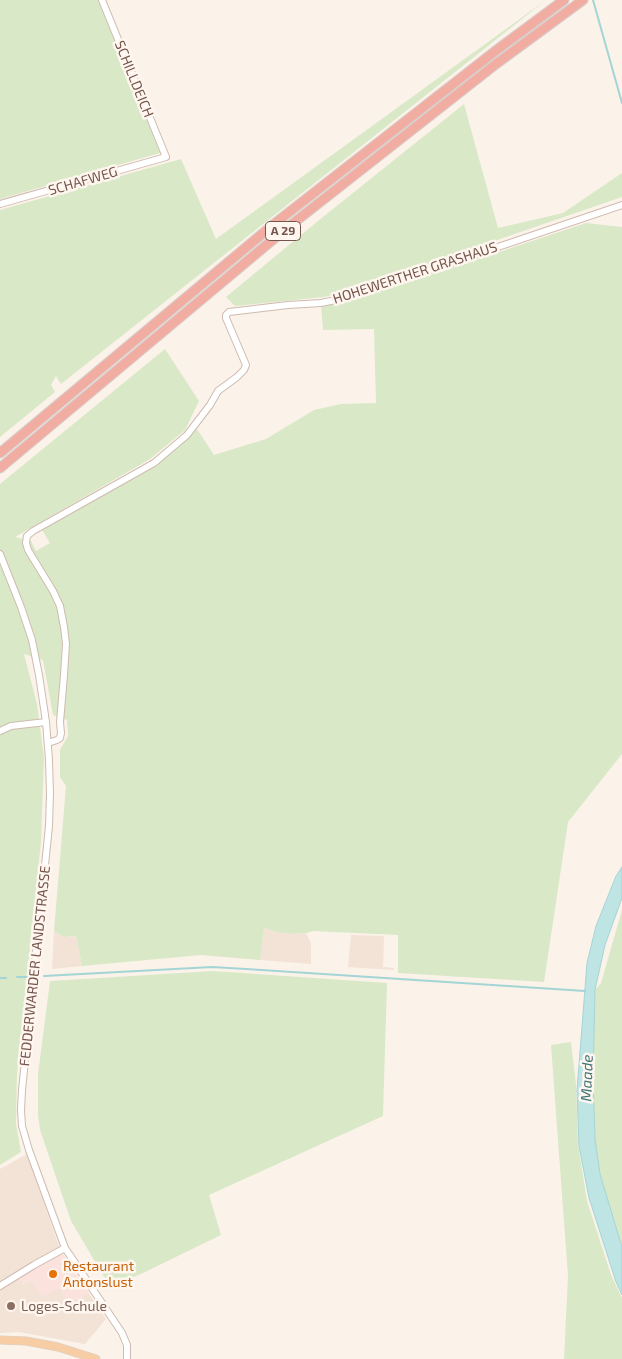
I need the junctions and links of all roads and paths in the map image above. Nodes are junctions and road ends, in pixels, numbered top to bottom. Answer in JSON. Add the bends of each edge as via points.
{"nodes":[{"id":1,"x":102,"y":0,"type":"edge"},
{"id":2,"x":564,"y":0,"type":"edge"},
{"id":3,"x":583,"y":0,"type":"edge"},
{"id":4,"x":166,"y":157,"type":"joint"},
{"id":5,"x":0,"y":204,"type":"edge"},
{"id":6,"x":622,"y":205,"type":"edge"},
{"id":7,"x":0,"y":453,"type":"edge"},
{"id":8,"x":0,"y":468,"type":"edge"},
{"id":9,"x":0,"y":554,"type":"edge"},
{"id":10,"x":46,"y":722,"type":"junction"},
{"id":11,"x":0,"y":731,"type":"edge"},
{"id":12,"x":48,"y":743,"type":"junction"},
{"id":13,"x":65,"y":1248,"type":"junction"},
{"id":14,"x":0,"y":1286,"type":"edge"},
{"id":15,"x":0,"y":1340,"type":"edge"},
{"id":16,"x":96,"y":1359,"type":"edge"},
{"id":17,"x":127,"y":1359,"type":"edge"}],
"edges":[{"from":1,"to":4,"type":"street","name":"SCHILLDEICH"},
{"from":2,"to":7,"type":"highway","number":"A 29","via":[[274,224]]},
{"from":3,"to":8,"type":"highway","number":"A 29","via":[[289,226]]},
{"from":4,"to":5,"type":"street","name":"SCHAFWEG"},
{"from":6,"to":12,"type":"street","name":"HOHEWERTHER GRASHAUS","via":[[350,297],[229,312],[226,318],[246,365],[237,378],[218,391],[187,435],[154,463],[27,536],[28,550],[60,606],[66,644],[61,733],[60,738]]},
{"from":9,"to":10,"type":"street","name":"FEDDERWARDER LANDSTRASSE","via":[[32,640]]},
{"from":10,"to":11,"type":"street","via":[[11,726]]},
{"from":10,"to":12,"type":"street","name":"FEDDERWARDER LANDSTRASSE"},
{"from":12,"to":13,"type":"street","name":"FEDDERWARDER LANDSTRASSE","via":[[49,826],[21,1110],[29,1150]]},
{"from":13,"to":14,"type":"street"},
{"from":13,"to":17,"type":"street","name":"FEDDERWARDER LANDSTRASSE","via":[[122,1333]]},
{"from":15,"to":16,"type":"main road","via":[[50,1345]]}]}
